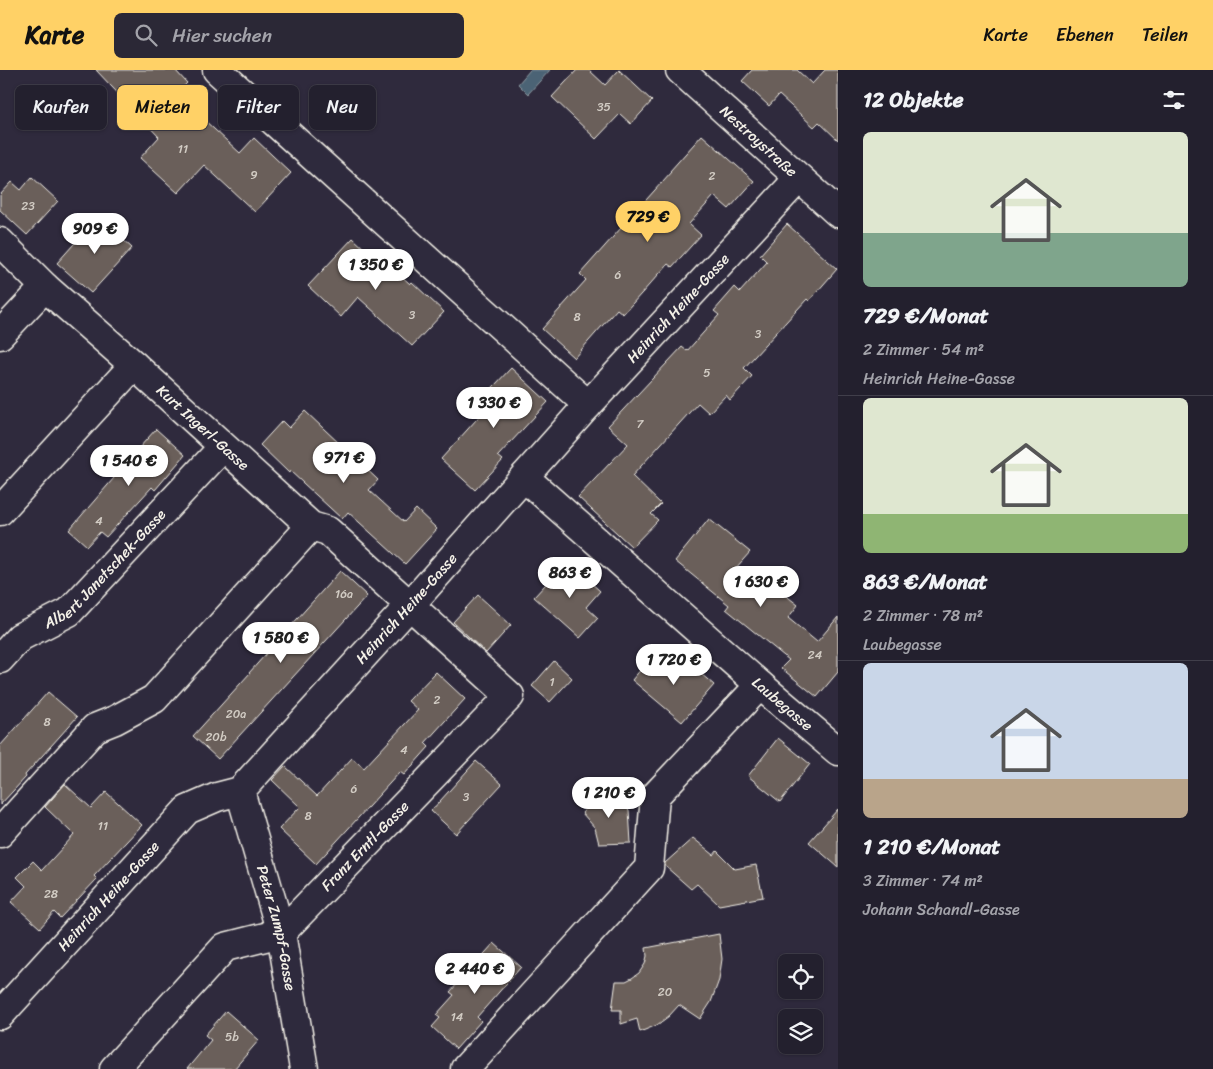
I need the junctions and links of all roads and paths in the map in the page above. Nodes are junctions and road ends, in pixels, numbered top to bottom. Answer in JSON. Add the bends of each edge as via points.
{"nodes":[{"id":1,"x":217,"y":70,"type":"edge"},
{"id":2,"x":680,"y":70,"type":"edge"},
{"id":3,"x":799,"y":178,"type":"junction"},
{"id":4,"x":838,"y":213,"type":"edge"},
{"id":5,"x":0,"y":242,"type":"edge"},
{"id":6,"x":45,"y":287,"type":"junction"},
{"id":7,"x":0,"y":335,"type":"edge"},
{"id":8,"x":134,"y":365,"type":"junction"},
{"id":9,"x":588,"y":405,"type":"junction"},
{"id":10,"x":223,"y":447,"type":"junction"},
{"id":11,"x":524,"y":477,"type":"junction"},
{"id":12,"x":0,"y":512,"type":"edge"},
{"id":13,"x":310,"y":526,"type":"junction"},
{"id":14,"x":410,"y":605,"type":"junction"},
{"id":15,"x":0,"y":660,"type":"edge"},
{"id":16,"x":760,"y":685,"type":"junction"},
{"id":17,"x":838,"y":751,"type":"edge"},
{"id":18,"x":240,"y":791,"type":"junction"},
{"id":19,"x":0,"y":833,"type":"edge"},
{"id":20,"x":281,"y":933,"type":"junction"},
{"id":21,"x":0,"y":1015,"type":"edge"},
{"id":22,"x":114,"y":1069,"type":"edge"},
{"id":23,"x":304,"y":1069,"type":"edge"},
{"id":24,"x":465,"y":1069,"type":"edge"}],
"edges":[{"from":1,"to":9,"type":"street"},
{"from":2,"to":3,"type":"street","name":"Nestroystraße"},
{"from":3,"to":4,"type":"street","name":"Nestroystraße"},
{"from":3,"to":9,"type":"street","name":"Heinrich Heine-Gasse"},
{"from":5,"to":6,"type":"street","name":"Kurt Ingerl-Gasse"},
{"from":6,"to":7,"type":"street"},
{"from":6,"to":8,"type":"street","name":"Kurt Ingerl-Gasse"},
{"from":8,"to":10,"type":"street","name":"Kurt Ingerl-Gasse"},
{"from":8,"to":12,"type":"street"},
{"from":9,"to":11,"type":"street","name":"Heinrich Heine-Gasse"},
{"from":10,"to":13,"type":"street","name":"Kurt Ingerl-Gasse"},
{"from":10,"to":15,"type":"street","name":"Albert Janetschek-Gasse","via":[[69,612],[20,637]]},
{"from":11,"to":14,"type":"street","name":"Heinrich Heine-Gasse"},
{"from":11,"to":16,"type":"street","name":"Laubegasse"},
{"from":13,"to":14,"type":"street","name":"Kurt Ingerl-Gasse","via":[[328,531]]},
{"from":13,"to":19,"type":"street","via":[[154,699],[95,728]]},
{"from":14,"to":18,"type":"street","name":"Heinrich Heine-Gasse"},
{"from":14,"to":20,"type":"street","name":"Franz Erntl-Gasse","via":[[510,696]]},
{"from":16,"to":17,"type":"street","name":"Laubegasse"},
{"from":16,"to":24,"type":"street","via":[[655,796],[648,868]]},
{"from":18,"to":20,"type":"street","name":"Peter Zumpf-Gasse"},
{"from":18,"to":21,"type":"street","name":"Heinrich Heine-Gasse","via":[[186,810]]},
{"from":20,"to":22,"type":"street","via":[[224,946]]},
{"from":20,"to":23,"type":"street","name":"Peter Zumpf-Gasse"}]}
